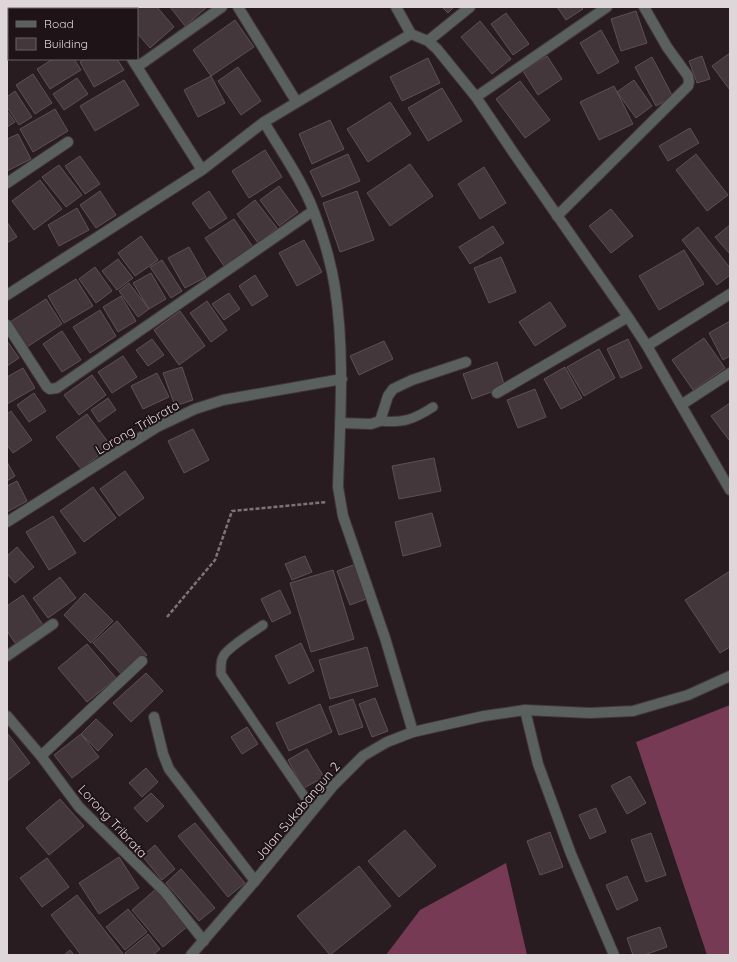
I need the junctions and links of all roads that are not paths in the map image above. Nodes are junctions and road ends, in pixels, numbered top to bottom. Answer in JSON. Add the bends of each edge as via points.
{"nodes":[{"id":1,"x":222,"y":7,"type":"edge"},
{"id":2,"x":238,"y":7,"type":"edge"},
{"id":3,"x":396,"y":7,"type":"edge"},
{"id":4,"x":470,"y":7,"type":"edge"},
{"id":5,"x":607,"y":7,"type":"edge"},
{"id":6,"x":644,"y":7,"type":"edge"},
{"id":7,"x":411,"y":34,"type":"junction"},
{"id":8,"x":428,"y":41,"type":"junction"},
{"id":9,"x":134,"y":63,"type":"edge"},
{"id":10,"x":476,"y":97,"type":"junction"},
{"id":11,"x":296,"y":101,"type":"junction"},
{"id":12,"x":264,"y":122,"type":"junction"},
{"id":13,"x":68,"y":142,"type":"dead end"},
{"id":14,"x":202,"y":170,"type":"junction"},
{"id":15,"x":7,"y":183,"type":"edge"},
{"id":16,"x":313,"y":211,"type":"junction"},
{"id":17,"x":557,"y":216,"type":"junction"},
{"id":18,"x":730,"y":294,"type":"edge"},
{"id":19,"x":7,"y":295,"type":"edge"},
{"id":20,"x":628,"y":317,"type":"junction"},
{"id":21,"x":7,"y":325,"type":"edge"},
{"id":22,"x":647,"y":346,"type":"junction"},
{"id":23,"x":466,"y":362,"type":"dead end"},
{"id":24,"x":730,"y":373,"type":"edge"},
{"id":25,"x":342,"y":379,"type":"junction"},
{"id":26,"x":497,"y":394,"type":"dead end"},
{"id":27,"x":681,"y":405,"type":"junction"},
{"id":28,"x":433,"y":407,"type":"dead end"},
{"id":29,"x":380,"y":421,"type":"junction"},
{"id":30,"x":340,"y":423,"type":"junction"},
{"id":31,"x":730,"y":490,"type":"edge"},
{"id":32,"x":7,"y":522,"type":"edge"},
{"id":33,"x":53,"y":624,"type":"dead end"},
{"id":34,"x":263,"y":625,"type":"dead end"},
{"id":35,"x":7,"y":656,"type":"edge"},
{"id":36,"x":142,"y":661,"type":"dead end"},
{"id":37,"x":730,"y":676,"type":"edge"},
{"id":38,"x":525,"y":710,"type":"junction"},
{"id":39,"x":7,"y":716,"type":"edge"},
{"id":40,"x":154,"y":717,"type":"dead end"},
{"id":41,"x":413,"y":732,"type":"junction"},
{"id":42,"x":41,"y":756,"type":"junction"},
{"id":43,"x":314,"y":809,"type":"junction"},
{"id":44,"x":255,"y":881,"type":"junction"},
{"id":45,"x":204,"y":941,"type":"junction"},
{"id":46,"x":191,"y":955,"type":"edge"},
{"id":47,"x":614,"y":955,"type":"edge"}],
"edges":[{"from":1,"to":9,"type":"street"},
{"from":2,"to":11,"type":"street"},
{"from":3,"to":7,"type":"street"},
{"from":4,"to":8,"type":"street"},
{"from":5,"to":10,"type":"street"},
{"from":6,"to":17,"type":"street","via":[[667,47],[688,76],[688,86]]},
{"from":7,"to":8,"type":"street"},
{"from":7,"to":11,"type":"street"},
{"from":8,"to":10,"type":"street"},
{"from":9,"to":14,"type":"street"},
{"from":10,"to":17,"type":"street"},
{"from":11,"to":12,"type":"street"},
{"from":12,"to":14,"type":"street"},
{"from":12,"to":16,"type":"street"},
{"from":13,"to":15,"type":"street"},
{"from":14,"to":19,"type":"street"},
{"from":16,"to":21,"type":"street","via":[[57,388],[47,387]]},
{"from":16,"to":25,"type":"street","via":[[335,287]]},
{"from":17,"to":20,"type":"street"},
{"from":18,"to":22,"type":"street"},
{"from":20,"to":22,"type":"street"},
{"from":20,"to":26,"type":"street"},
{"from":22,"to":27,"type":"street"},
{"from":23,"to":29,"type":"street","via":[[393,389]]},
{"from":24,"to":27,"type":"street"},
{"from":25,"to":30,"type":"street"},
{"from":25,"to":32,"type":"street","name":"Lorong Tribrata","via":[[223,400],[195,409],[157,427]]},
{"from":27,"to":31,"type":"street"},
{"from":28,"to":29,"type":"lane","via":[[419,416],[398,422]]},
{"from":29,"to":30,"type":"street","via":[[371,424]]},
{"from":30,"to":41,"type":"street","via":[[338,487],[343,516],[385,638]]},
{"from":33,"to":35,"type":"street"},
{"from":34,"to":43,"type":"lane","via":[[224,656],[221,674]]},
{"from":36,"to":42,"type":"street"},
{"from":37,"to":38,"type":"street","name":"Jalan Sukabangun 2","via":[[688,695],[633,711],[590,713]]},
{"from":38,"to":41,"type":"street","name":"Jalan Sukabangun 2","via":[[484,716]]},
{"from":38,"to":47,"type":"street","via":[[538,764],[571,854]]},
{"from":39,"to":42,"type":"street","name":"Lorong Tribrata"},
{"from":40,"to":44,"type":"street","via":[[169,769]]},
{"from":41,"to":43,"type":"street","name":"Jalan Sukabangun 2","via":[[387,742],[363,756]]},
{"from":42,"to":45,"type":"street","name":"Lorong Tribrata","via":[[79,807],[164,891]]},
{"from":43,"to":44,"type":"street","name":"Jalan Sukabangun 2"},
{"from":44,"to":45,"type":"street","name":"Jalan Sukabangun 2"},
{"from":45,"to":46,"type":"street","name":"Jalan Sukabangun 2"}]}
